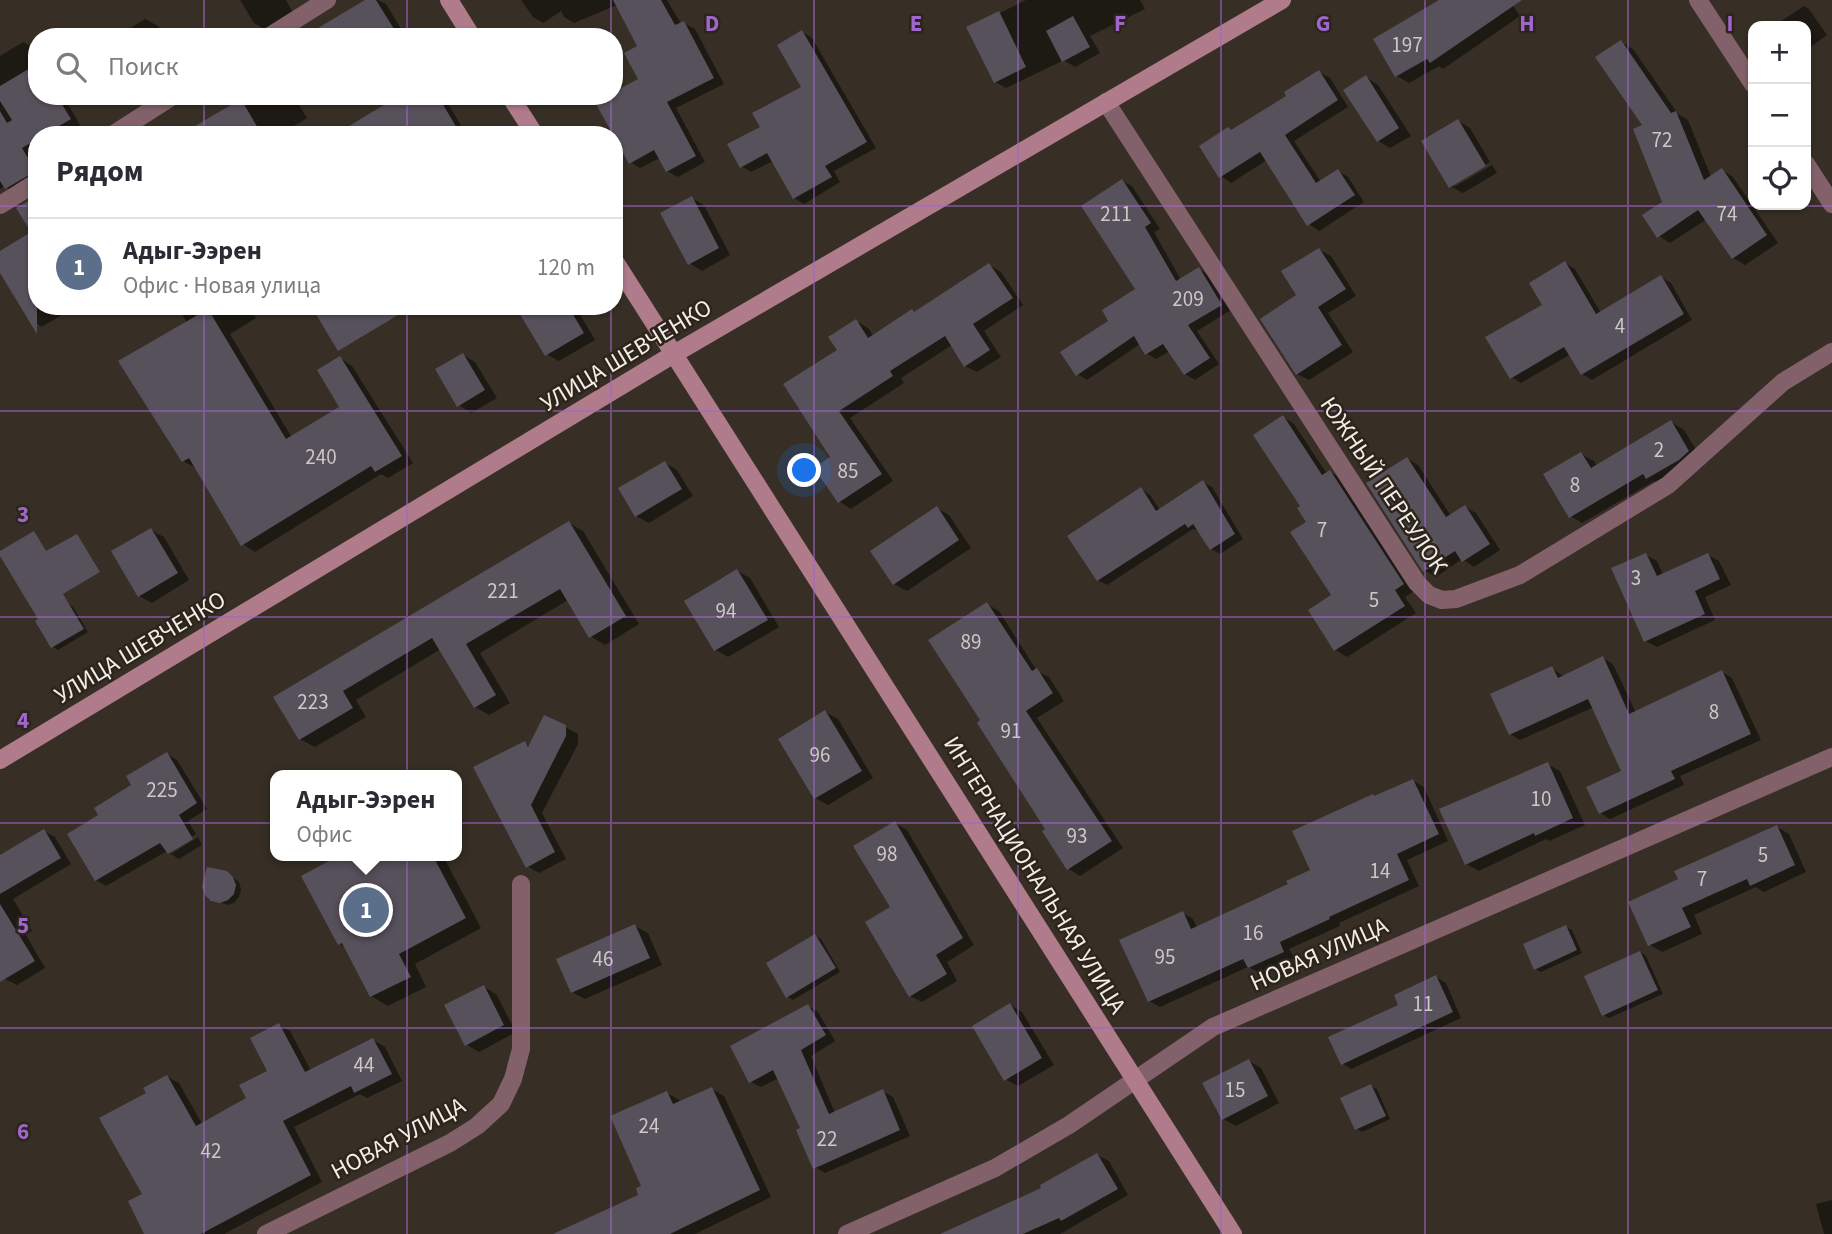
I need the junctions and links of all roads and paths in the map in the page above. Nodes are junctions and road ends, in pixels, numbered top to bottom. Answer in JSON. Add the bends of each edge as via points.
{"nodes":[{"id":1,"x":327,"y":0,"type":"edge"},
{"id":2,"x":449,"y":0,"type":"edge"},
{"id":3,"x":1282,"y":0,"type":"edge"},
{"id":4,"x":1698,"y":0,"type":"edge"},
{"id":5,"x":282,"y":28,"type":"edge"},
{"id":6,"x":466,"y":28,"type":"edge"},
{"id":7,"x":1748,"y":76,"type":"edge"},
{"id":8,"x":1106,"y":102,"type":"junction"},
{"id":9,"x":159,"y":105,"type":"edge"},
{"id":10,"x":516,"y":105,"type":"edge"},
{"id":11,"x":126,"y":126,"type":"edge"},
{"id":12,"x":529,"y":126,"type":"edge"},
{"id":13,"x":1811,"y":172,"type":"edge"},
{"id":14,"x":28,"y":188,"type":"edge"},
{"id":15,"x":1832,"y":204,"type":"edge"},
{"id":16,"x":0,"y":205,"type":"edge"},
{"id":17,"x":623,"y":274,"type":"edge"},
{"id":18,"x":1832,"y":352,"type":"edge"},
{"id":19,"x":674,"y":354,"type":"junction"},
{"id":20,"x":1832,"y":757,"type":"edge"},
{"id":21,"x":0,"y":760,"type":"edge"},
{"id":22,"x":522,"y":884,"type":"dead end"},
{"id":23,"x":1137,"y":1080,"type":"junction"},
{"id":24,"x":266,"y":1234,"type":"edge"},
{"id":25,"x":847,"y":1234,"type":"edge"},
{"id":26,"x":1233,"y":1234,"type":"edge"}],
"edges":[{"from":1,"to":5,"type":"street"},
{"from":2,"to":6,"type":"street"},
{"from":3,"to":8,"type":"street","name":"УЛИЦА ШЕВЧЕНКО"},
{"from":4,"to":7,"type":"street"},
{"from":8,"to":18,"type":"street","name":"ЮЖНЫЙ ПЕРЕУЛОК","via":[[1417,583],[1442,600],[1520,575],[1668,485],[1783,382]]},
{"from":8,"to":19,"type":"street","name":"УЛИЦА ШЕВЧЕНКО"},
{"from":9,"to":11,"type":"street"},
{"from":10,"to":12,"type":"street"},
{"from":13,"to":15,"type":"street"},
{"from":14,"to":16,"type":"street"},
{"from":17,"to":19,"type":"street","name":"ИНТЕРНАЦИОНАЛЬНАЯ УЛИЦА"},
{"from":19,"to":21,"type":"street","name":"УЛИЦА ШЕВЧЕНКО"},
{"from":19,"to":23,"type":"street","name":"ИНТЕРНАЦИОНАЛЬНАЯ УЛИЦА"},
{"from":20,"to":23,"type":"street","name":"НОВАЯ УЛИЦА","via":[[1213,1027]]},
{"from":22,"to":24,"type":"street","name":"НОВАЯ УЛИЦА","via":[[521,1049],[501,1104],[450,1143]]},
{"from":23,"to":25,"type":"street","name":"НОВАЯ УЛИЦА","via":[[995,1168]]},
{"from":23,"to":26,"type":"street","name":"ИНТЕРНАЦИОНАЛЬНАЯ УЛИЦА"}]}
